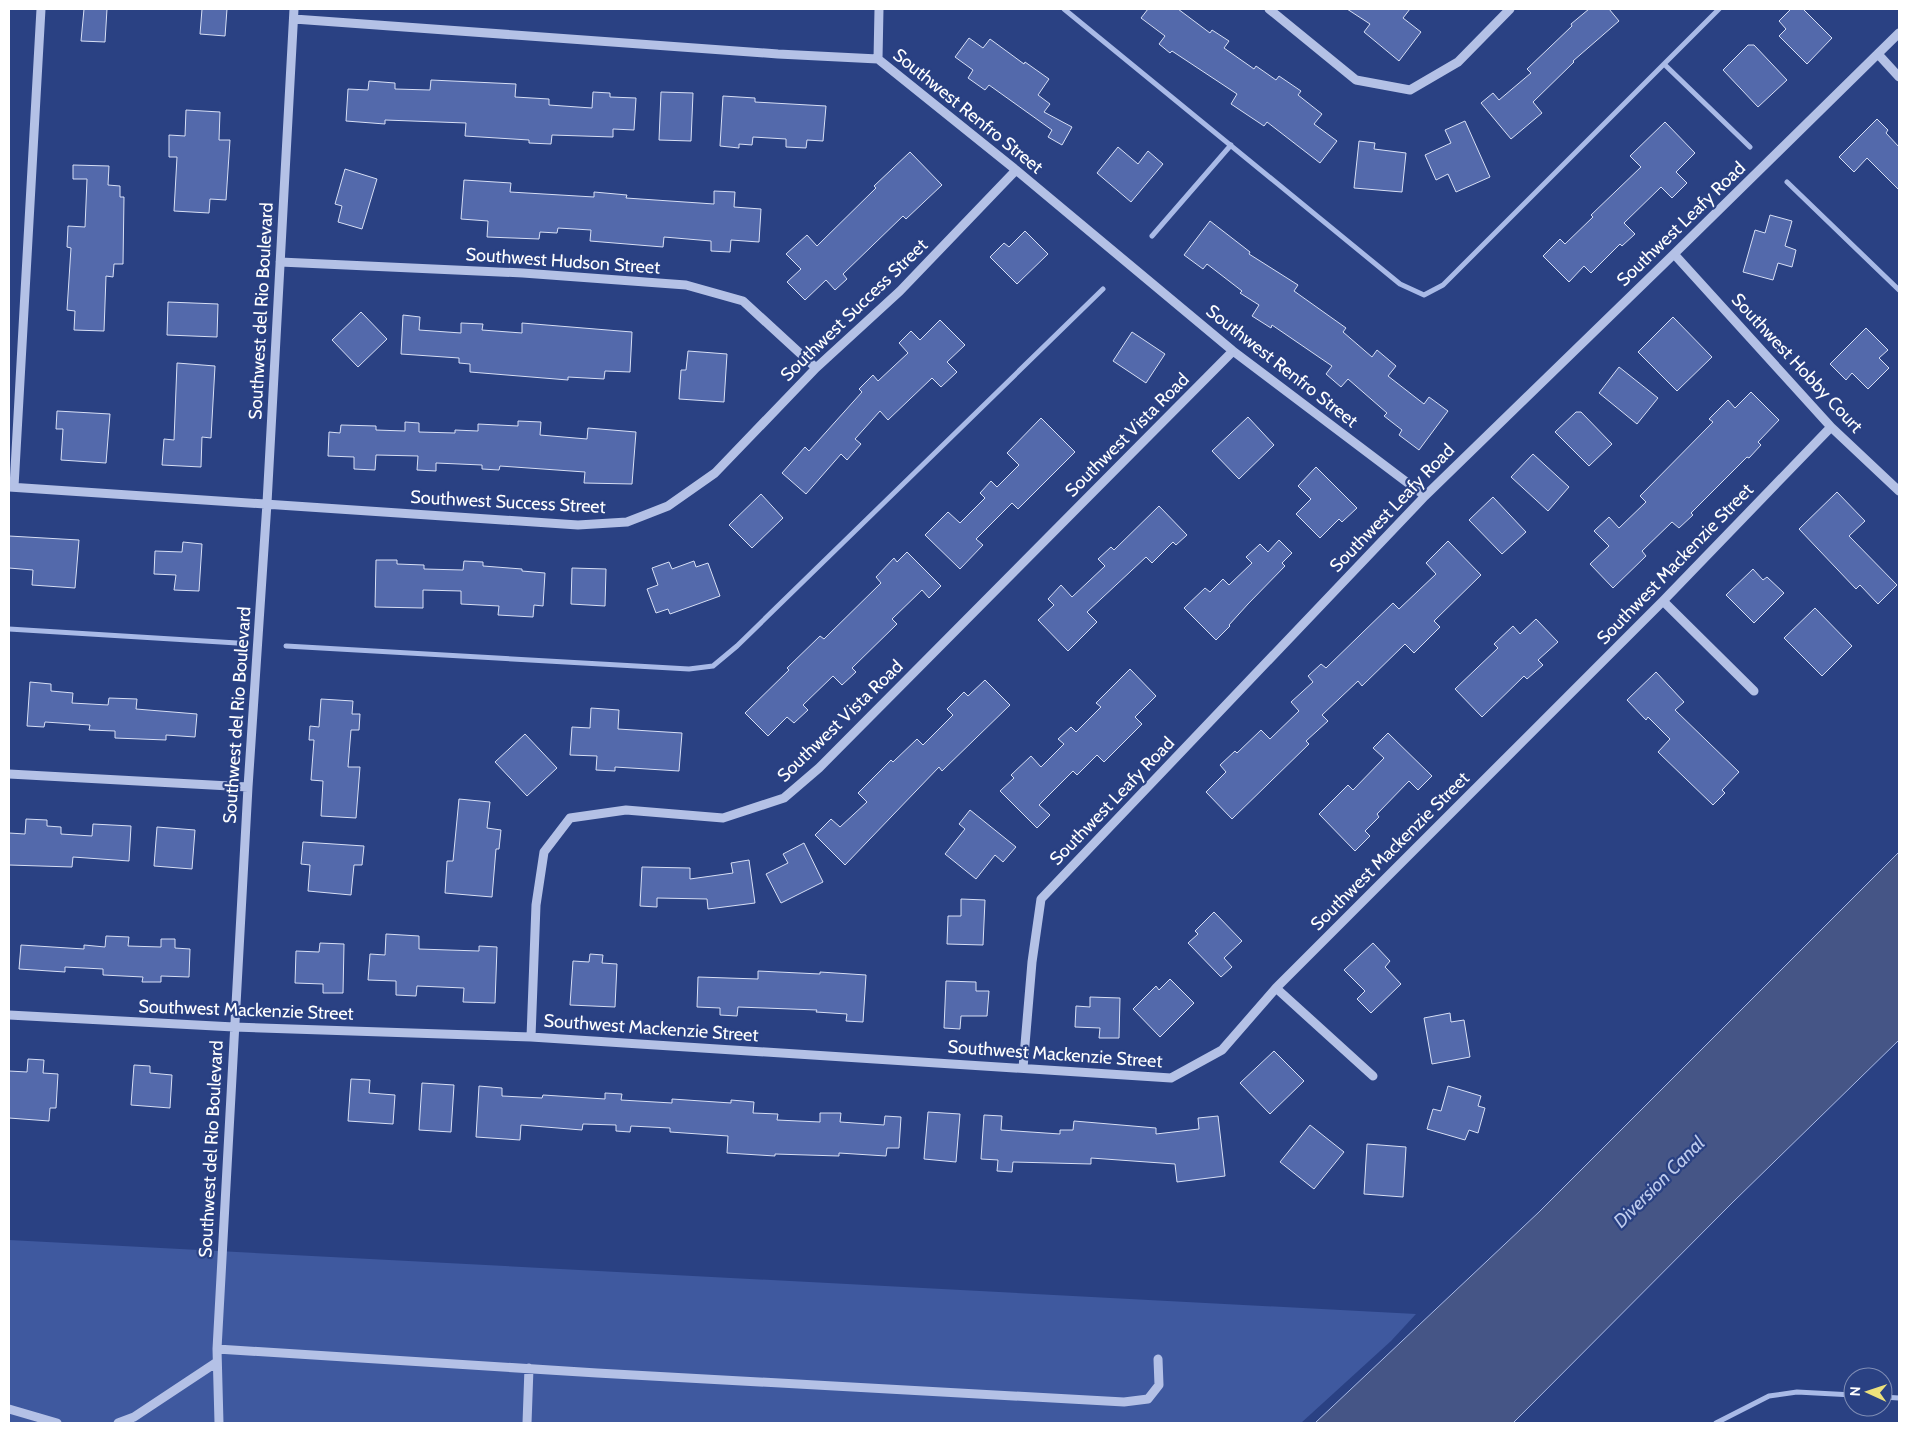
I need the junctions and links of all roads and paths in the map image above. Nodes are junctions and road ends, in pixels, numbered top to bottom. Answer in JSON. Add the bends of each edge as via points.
{"nodes":[{"id":1,"x":41,"y":9,"type":"edge"},
{"id":2,"x":294,"y":9,"type":"edge"},
{"id":3,"x":879,"y":9,"type":"edge"},
{"id":4,"x":1269,"y":9,"type":"edge"},
{"id":5,"x":1510,"y":9,"type":"edge"},
{"id":6,"x":294,"y":19,"type":"junction"},
{"id":7,"x":1899,"y":33,"type":"edge"},
{"id":8,"x":1878,"y":54,"type":"junction"},
{"id":9,"x":878,"y":59,"type":"junction"},
{"id":10,"x":1899,"y":77,"type":"edge"},
{"id":11,"x":1016,"y":170,"type":"junction"},
{"id":12,"x":1674,"y":254,"type":"junction"},
{"id":13,"x":280,"y":262,"type":"junction"},
{"id":14,"x":1233,"y":351,"type":"junction"},
{"id":15,"x":816,"y":368,"type":"junction"},
{"id":16,"x":1831,"y":427,"type":"junction"},
{"id":17,"x":11,"y":487,"type":"edge"},
{"id":18,"x":1899,"y":491,"type":"edge"},
{"id":19,"x":1425,"y":496,"type":"junction"},
{"id":20,"x":267,"y":504,"type":"junction"},
{"id":21,"x":1663,"y":601,"type":"junction"},
{"id":22,"x":1754,"y":691,"type":"dead end"},
{"id":23,"x":9,"y":774,"type":"edge"},
{"id":24,"x":248,"y":787,"type":"junction"},
{"id":25,"x":1276,"y":988,"type":"junction"},
{"id":26,"x":9,"y":1015,"type":"edge"},
{"id":27,"x":234,"y":1027,"type":"junction"},
{"id":28,"x":531,"y":1037,"type":"junction"},
{"id":29,"x":1023,"y":1068,"type":"junction"},
{"id":30,"x":1373,"y":1076,"type":"dead end"},
{"id":31,"x":217,"y":1349,"type":"junction"},
{"id":32,"x":1158,"y":1359,"type":"dead end"},
{"id":33,"x":217,"y":1362,"type":"junction"},
{"id":34,"x":529,"y":1368,"type":"junction"},
{"id":35,"x":9,"y":1409,"type":"edge"},
{"id":36,"x":57,"y":1423,"type":"edge"},
{"id":37,"x":118,"y":1423,"type":"edge"},
{"id":38,"x":219,"y":1423,"type":"edge"},
{"id":39,"x":527,"y":1423,"type":"edge"}],
"edges":[{"from":1,"to":17,"type":"street"},
{"from":2,"to":6,"type":"street","name":"Southwest del Rio Boulevard"},
{"from":3,"to":9,"type":"street"},
{"from":4,"to":5,"type":"street","via":[[1356,80],[1410,90],[1458,62]]},
{"from":6,"to":9,"type":"street","name":"Southwest Renfro Street"},
{"from":6,"to":13,"type":"street","name":"Southwest del Rio Boulevard"},
{"from":7,"to":8,"type":"street","name":"Southwest Leafy Road"},
{"from":8,"to":10,"type":"street"},
{"from":8,"to":12,"type":"street","name":"Southwest Leafy Road"},
{"from":9,"to":11,"type":"street","name":"Southwest Renfro Street"},
{"from":11,"to":14,"type":"street","name":"Southwest Renfro Street"},
{"from":11,"to":15,"type":"street","name":"Southwest Success Street","via":[[900,291]]},
{"from":12,"to":16,"type":"street","name":"Southwest Hobby Court"},
{"from":12,"to":19,"type":"street","name":"Southwest Leafy Road"},
{"from":13,"to":15,"type":"street","name":"Southwest Hudson Street","via":[[523,273],[686,285],[743,301]]},
{"from":13,"to":20,"type":"street","name":"Southwest del Rio Boulevard"},
{"from":14,"to":19,"type":"street","name":"Southwest Renfro Street"},
{"from":14,"to":28,"type":"street","name":"Southwest Vista Road","via":[[826,761],[784,798],[723,818],[626,810],[570,818],[544,852],[536,905]]},
{"from":15,"to":20,"type":"street","name":"Southwest Success Street","via":[[715,473],[668,506],[627,522],[578,525]]},
{"from":16,"to":18,"type":"street","name":"Southwest Hobby Court"},
{"from":16,"to":21,"type":"street","name":"Southwest Mackenzie Street"},
{"from":17,"to":20,"type":"street","name":"Southwest Success Street"},
{"from":19,"to":29,"type":"street","name":"Southwest Leafy Road","via":[[1041,899]]},
{"from":20,"to":24,"type":"street","name":"Southwest del Rio Boulevard"},
{"from":21,"to":22,"type":"street"},
{"from":21,"to":25,"type":"street","name":"Southwest Mackenzie Street"},
{"from":23,"to":24,"type":"street"},
{"from":24,"to":27,"type":"street","name":"Southwest del Rio Boulevard"},
{"from":25,"to":29,"type":"street","name":"Southwest Mackenzie Street","via":[[1222,1050],[1171,1078]]},
{"from":25,"to":30,"type":"street"},
{"from":26,"to":27,"type":"street","name":"Southwest Mackenzie Street"},
{"from":27,"to":28,"type":"street","name":"Southwest Mackenzie Street"},
{"from":27,"to":31,"type":"street","name":"Southwest del Rio Boulevard"},
{"from":28,"to":29,"type":"street","name":"Southwest Mackenzie Street"},
{"from":31,"to":33,"type":"street","name":"Southwest del Rio Boulevard"},
{"from":31,"to":34,"type":"street"},
{"from":32,"to":34,"type":"street","via":[[1159,1385],[1148,1399],[1124,1402]]},
{"from":33,"to":37,"type":"street","via":[[134,1417]]},
{"from":33,"to":38,"type":"street","name":"Southwest del Rio Boulevard"},
{"from":34,"to":39,"type":"street"},
{"from":35,"to":36,"type":"street"}]}
